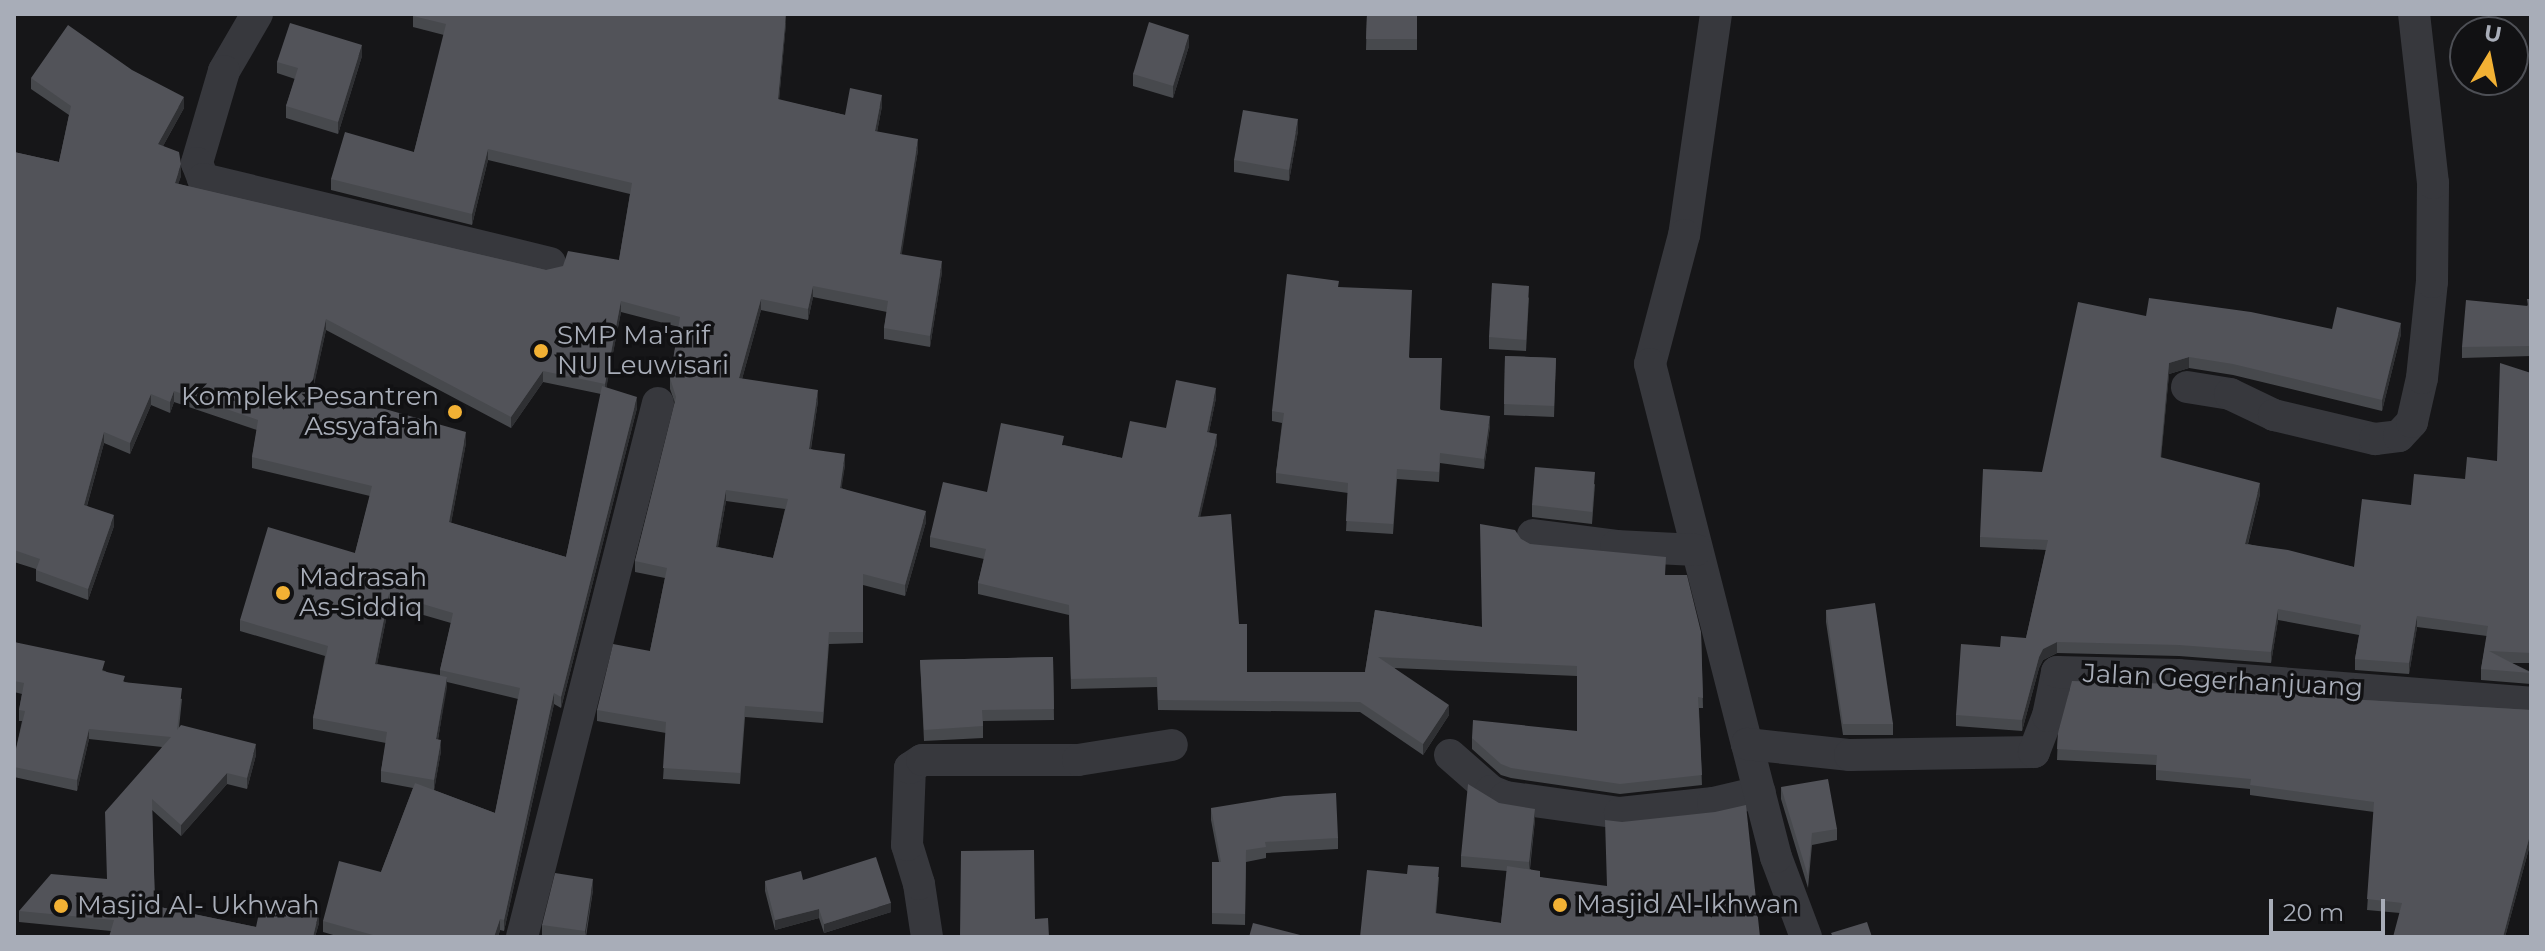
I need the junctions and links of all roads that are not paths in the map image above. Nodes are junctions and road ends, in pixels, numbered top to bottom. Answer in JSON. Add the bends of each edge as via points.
{"nodes":[{"id":1,"x":257,"y":14,"type":"edge"},
{"id":2,"x":1716,"y":14,"type":"edge"},
{"id":3,"x":2414,"y":14,"type":"edge"},
{"id":4,"x":550,"y":263,"type":"dead end"},
{"id":5,"x":2187,"y":387,"type":"dead end"},
{"id":6,"x":658,"y":403,"type":"dead end"},
{"id":7,"x":1533,"y":535,"type":"dead end"},
{"id":8,"x":1696,"y":550,"type":"junction"},
{"id":9,"x":2531,"y":703,"type":"edge"},
{"id":10,"x":1747,"y":744,"type":"junction"},
{"id":11,"x":1172,"y":745,"type":"dead end"},
{"id":12,"x":1450,"y":755,"type":"dead end"},
{"id":13,"x":1760,"y":792,"type":"junction"},
{"id":14,"x":522,"y":937,"type":"edge"},
{"id":15,"x":927,"y":937,"type":"edge"},
{"id":16,"x":1806,"y":937,"type":"edge"}],
"edges":[{"from":1,"to":4,"type":"street","via":[[224,71],[197,163],[203,179]]},
{"from":2,"to":8,"type":"street","via":[[1684,235],[1650,364]]},
{"from":3,"to":5,"type":"street","via":[[2433,183],[2432,282],[2412,422],[2399,436],[2375,439],[2274,415],[2230,394]]},
{"from":6,"to":14,"type":"street"},
{"from":7,"to":8,"type":"street"},
{"from":8,"to":10,"type":"street"},
{"from":9,"to":10,"type":"street","name":"Jalan Gegerhanjuang","via":[[2178,675],[2057,672],[2034,752],[1850,755]]},
{"from":10,"to":13,"type":"street"},
{"from":11,"to":15,"type":"street","via":[[1078,760],[922,760],[910,768],[907,845]]},
{"from":12,"to":13,"type":"street","via":[[1491,791],[1506,797],[1620,813]]},
{"from":13,"to":16,"type":"street","via":[[1776,857]]}]}
